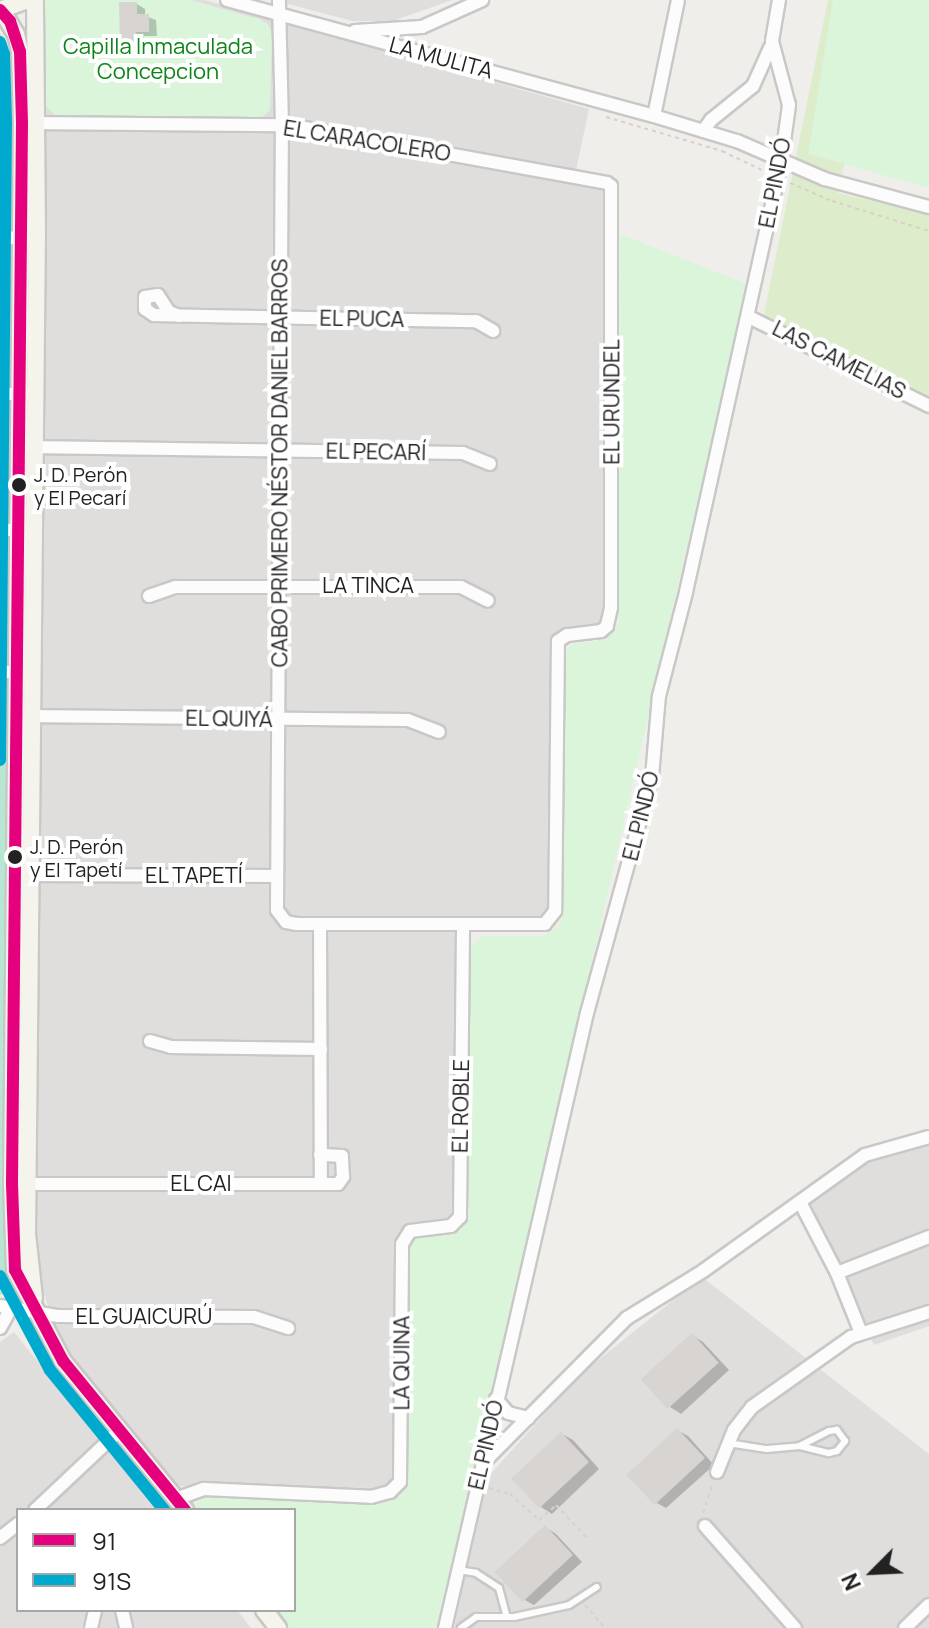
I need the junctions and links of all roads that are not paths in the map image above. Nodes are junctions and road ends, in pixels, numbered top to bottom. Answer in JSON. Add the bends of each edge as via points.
{"nodes":[{"id":1,"x":28,"y":0,"type":"edge"},
{"id":2,"x":35,"y":0,"type":"edge"},
{"id":3,"x":227,"y":0,"type":"edge"},
{"id":4,"x":279,"y":0,"type":"edge"},
{"id":5,"x":482,"y":0,"type":"edge"},
{"id":6,"x":678,"y":0,"type":"edge"},
{"id":7,"x":779,"y":0,"type":"edge"},
{"id":8,"x":1,"y":11,"type":"edge"},
{"id":9,"x":280,"y":15,"type":"junction"},
{"id":10,"x":339,"y":31,"type":"junction"},
{"id":11,"x":772,"y":41,"type":"junction"},
{"id":12,"x":654,"y":116,"type":"junction"},
{"id":13,"x":30,"y":123,"type":"junction"},
{"id":14,"x":282,"y":125,"type":"junction"},
{"id":15,"x":703,"y":131,"type":"junction"},
{"id":16,"x":781,"y":163,"type":"junction"},
{"id":17,"x":611,"y":186,"type":"joint"},
{"id":18,"x":929,"y":207,"type":"edge"},
{"id":19,"x":30,"y":235,"type":"junction"},
{"id":20,"x":0,"y":240,"type":"edge"},
{"id":21,"x":179,"y":316,"type":"dead end"},
{"id":22,"x":281,"y":317,"type":"junction"},
{"id":23,"x":749,"y":317,"type":"junction"},
{"id":24,"x":493,"y":331,"type":"dead end"},
{"id":25,"x":0,"y":394,"type":"edge"},
{"id":26,"x":28,"y":394,"type":"junction"},
{"id":27,"x":929,"y":406,"type":"edge"},
{"id":28,"x":28,"y":447,"type":"junction"},
{"id":29,"x":281,"y":450,"type":"junction"},
{"id":30,"x":490,"y":464,"type":"dead end"},
{"id":31,"x":0,"y":529,"type":"edge"},
{"id":32,"x":26,"y":531,"type":"junction"},
{"id":33,"x":280,"y":585,"type":"junction"},
{"id":34,"x":149,"y":596,"type":"dead end"},
{"id":35,"x":488,"y":601,"type":"dead end"},
{"id":36,"x":0,"y":672,"type":"edge"},
{"id":37,"x":25,"y":672,"type":"junction"},
{"id":38,"x":25,"y":716,"type":"junction"},
{"id":39,"x":279,"y":720,"type":"junction"},
{"id":40,"x":439,"y":732,"type":"dead end"},
{"id":41,"x":23,"y":875,"type":"junction"},
{"id":42,"x":277,"y":876,"type":"junction"},
{"id":43,"x":320,"y":925,"type":"junction"},
{"id":44,"x":463,"y":925,"type":"junction"},
{"id":45,"x":150,"y":1041,"type":"dead end"},
{"id":46,"x":321,"y":1049,"type":"junction"},
{"id":47,"x":929,"y":1137,"type":"edge"},
{"id":48,"x":320,"y":1155,"type":"junction"},
{"id":49,"x":20,"y":1184,"type":"junction"},
{"id":50,"x":321,"y":1184,"type":"junction"},
{"id":51,"x":800,"y":1202,"type":"junction"},
{"id":52,"x":929,"y":1237,"type":"edge"},
{"id":53,"x":402,"y":1244,"type":"joint"},
{"id":54,"x":837,"y":1273,"type":"junction"},
{"id":55,"x":6,"y":1307,"type":"edge"},
{"id":56,"x":37,"y":1311,"type":"junction"},
{"id":57,"x":929,"y":1312,"type":"edge"},
{"id":58,"x":0,"y":1328,"type":"edge"},
{"id":59,"x":288,"y":1328,"type":"dead end"},
{"id":60,"x":861,"y":1333,"type":"junction"},
{"id":61,"x":496,"y":1399,"type":"junction"},
{"id":62,"x":528,"y":1418,"type":"junction"},
{"id":63,"x":120,"y":1430,"type":"junction"},
{"id":64,"x":728,"y":1443,"type":"junction"},
{"id":65,"x":800,"y":1446,"type":"junction"},
{"id":66,"x":486,"y":1460,"type":"junction"},
{"id":67,"x":717,"y":1472,"type":"road end"},
{"id":68,"x":180,"y":1504,"type":"edge"},
{"id":69,"x":37,"y":1508,"type":"edge"},
{"id":70,"x":16,"y":1526,"type":"edge"},
{"id":71,"x":705,"y":1526,"type":"road end"},
{"id":72,"x":0,"y":1538,"type":"edge"},
{"id":73,"x":457,"y":1570,"type":"junction"},
{"id":74,"x":597,"y":1587,"type":"dead end"},
{"id":75,"x":929,"y":1605,"type":"edge"},
{"id":76,"x":507,"y":1617,"type":"junction"},
{"id":77,"x":445,"y":1628,"type":"edge"},
{"id":78,"x":461,"y":1628,"type":"edge"},
{"id":79,"x":795,"y":1628,"type":"edge"},
{"id":80,"x":905,"y":1628,"type":"edge"}],
"edges":[{"from":1,"to":8,"type":"main road"},
{"from":2,"to":13,"type":"main road"},
{"from":3,"to":9,"type":"street","name":"LA MULITA"},
{"from":4,"to":9,"type":"street","name":"CABO PRIMERO NÉSTOR DANIEL BARROS"},
{"from":5,"to":10,"type":"street","via":[[422,27]]},
{"from":6,"to":12,"type":"street"},
{"from":7,"to":11,"type":"street","name":"EL PINDÓ"},
{"from":8,"to":13,"type":"main road","via":[[16,34]]},
{"from":9,"to":10,"type":"street","name":"LA MULITA"},
{"from":9,"to":14,"type":"street","name":"CABO PRIMERO NÉSTOR DANIEL BARROS"},
{"from":10,"to":12,"type":"street","name":"LA MULITA"},
{"from":11,"to":15,"type":"street","via":[[753,86]]},
{"from":11,"to":16,"type":"street","name":"EL PINDÓ","via":[[789,105]]},
{"from":12,"to":15,"type":"street","name":"LA MULITA"},
{"from":13,"to":14,"type":"street","name":"EL CARACOLERO"},
{"from":13,"to":19,"type":"main road"},
{"from":14,"to":17,"type":"street","name":"EL CARACOLERO"},
{"from":14,"to":22,"type":"street","name":"CABO PRIMERO NÉSTOR DANIEL BARROS"},
{"from":15,"to":16,"type":"street","name":"LA MULITA"},
{"from":16,"to":18,"type":"street","name":"LA MULITA"},
{"from":16,"to":23,"type":"street","name":"EL PINDÓ"},
{"from":17,"to":44,"type":"street","name":"EL URUNDEL","via":[[610,617],[601,631],[558,641],[555,911],[545,924]]},
{"from":19,"to":20,"type":"street"},
{"from":19,"to":26,"type":"main road"},
{"from":21,"to":22,"type":"street","name":"EL PUCA"},
{"from":22,"to":24,"type":"street","name":"EL PUCA","via":[[476,321]]},
{"from":22,"to":29,"type":"street","name":"CABO PRIMERO NÉSTOR DANIEL BARROS"},
{"from":23,"to":27,"type":"street","name":"LAS CAMELIAS"},
{"from":23,"to":61,"type":"street","name":"EL PINDÓ","via":[[659,696],[649,790],[587,1013]]},
{"from":25,"to":26,"type":"street"},
{"from":26,"to":28,"type":"main road"},
{"from":28,"to":29,"type":"street","name":"EL PECARÍ"},
{"from":28,"to":32,"type":"main road"},
{"from":29,"to":30,"type":"street","name":"EL PECARÍ","via":[[463,453]]},
{"from":29,"to":33,"type":"street","name":"CABO PRIMERO NÉSTOR DANIEL BARROS"},
{"from":31,"to":32,"type":"street"},
{"from":32,"to":37,"type":"main road"},
{"from":33,"to":34,"type":"street","name":"LA TINCA","via":[[175,587]]},
{"from":33,"to":35,"type":"street","name":"LA TINCA","via":[[461,587]]},
{"from":33,"to":39,"type":"street","name":"CABO PRIMERO NÉSTOR DANIEL BARROS"},
{"from":36,"to":37,"type":"street"},
{"from":37,"to":38,"type":"main road"},
{"from":38,"to":39,"type":"street","name":"EL QUIYÁ"},
{"from":38,"to":41,"type":"main road"},
{"from":39,"to":40,"type":"street","name":"EL QUIYÁ","via":[[408,720]]},
{"from":39,"to":42,"type":"street","name":"CABO PRIMERO NÉSTOR DANIEL BARROS"},
{"from":41,"to":42,"type":"street","name":"EL TAPETÍ"},
{"from":41,"to":49,"type":"main road"},
{"from":42,"to":43,"type":"street","name":"CABO PRIMERO NÉSTOR DANIEL BARROS","via":[[277,910],[286,922]]},
{"from":43,"to":44,"type":"street"},
{"from":43,"to":46,"type":"street"},
{"from":44,"to":53,"type":"street","name":"EL ROBLE","via":[[460,1217],[451,1226],[410,1231]]},
{"from":45,"to":46,"type":"street","via":[[171,1047]]},
{"from":46,"to":48,"type":"street"},
{"from":47,"to":51,"type":"street","via":[[865,1155]]},
{"from":48,"to":50,"type":"street"},
{"from":48,"to":50,"type":"street","via":[[338,1154],[343,1159],[342,1181]]},
{"from":49,"to":50,"type":"street","name":"EL CAI"},
{"from":49,"to":56,"type":"main road"},
{"from":51,"to":54,"type":"street"},
{"from":51,"to":62,"type":"street","via":[[627,1318]]},
{"from":52,"to":54,"type":"street"},
{"from":53,"to":68,"type":"street","name":"LA QUINA","via":[[400,1482],[390,1492],[371,1497],[204,1489]]},
{"from":54,"to":60,"type":"street"},
{"from":55,"to":56,"type":"street","name":"EL GUAICURÚ"},
{"from":55,"to":58,"type":"street"},
{"from":56,"to":59,"type":"street","name":"EL GUAICURÚ","via":[[58,1316],[254,1317]]},
{"from":56,"to":63,"type":"main road","via":[[63,1361]]},
{"from":57,"to":60,"type":"street"},
{"from":60,"to":64,"type":"street","via":[[752,1407]]},
{"from":61,"to":62,"type":"street","via":[[508,1413]]},
{"from":61,"to":66,"type":"street","name":"EL PINDÓ"},
{"from":62,"to":66,"type":"street"},
{"from":63,"to":68,"type":"main road"},
{"from":63,"to":69,"type":"street"},
{"from":64,"to":65,"type":"lane","via":[[767,1449]]},
{"from":64,"to":67,"type":"street"},
{"from":65,"to":65,"type":"lane","via":[[829,1453],[845,1441],[837,1430]]},
{"from":66,"to":73,"type":"street","name":"EL PINDÓ"},
{"from":70,"to":72,"type":"street"},
{"from":71,"to":79,"type":"street"},
{"from":73,"to":76,"type":"lane","via":[[476,1573],[499,1588]]},
{"from":73,"to":77,"type":"street","name":"EL PINDÓ"},
{"from":74,"to":76,"type":"lane","via":[[580,1599]]},
{"from":75,"to":80,"type":"street"},
{"from":76,"to":78,"type":"lane","via":[[476,1617]]}]}
